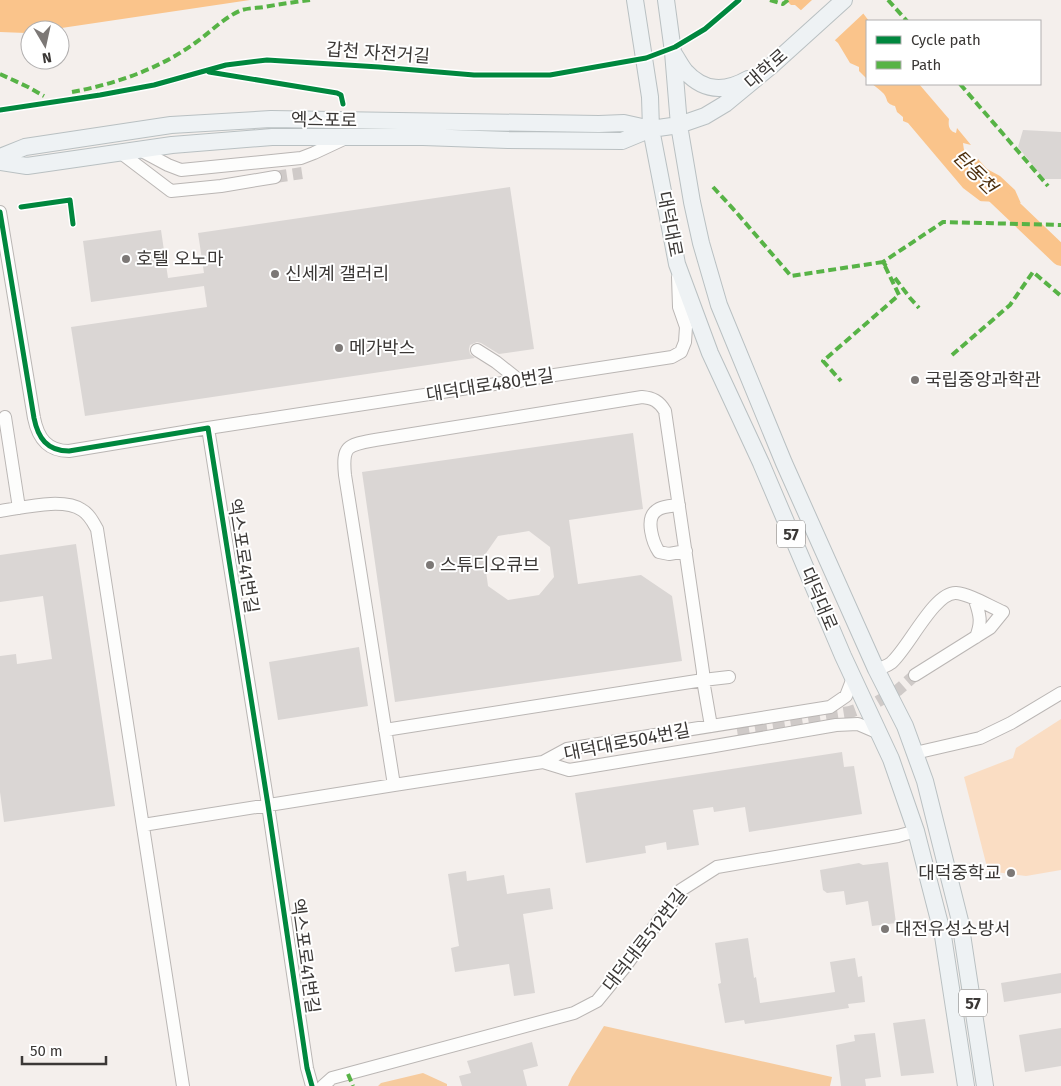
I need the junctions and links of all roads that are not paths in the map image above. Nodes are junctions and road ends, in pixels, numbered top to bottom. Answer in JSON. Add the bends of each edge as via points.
{"nodes":[{"id":1,"x":635,"y":0,"type":"edge"},
{"id":2,"x":666,"y":0,"type":"edge"},
{"id":3,"x":844,"y":0,"type":"edge"},
{"id":4,"x":673,"y":52,"type":"junction"},
{"id":5,"x":771,"y":66,"type":"junction"},
{"id":6,"x":679,"y":125,"type":"junction"},
{"id":7,"x":651,"y":129,"type":"junction"},
{"id":8,"x":347,"y":138,"type":"junction"},
{"id":9,"x":140,"y":150,"type":"junction"},
{"id":10,"x":121,"y":153,"type":"junction"},
{"id":11,"x":0,"y":157,"type":"edge"},
{"id":12,"x":0,"y":162,"type":"edge"},
{"id":13,"x":275,"y":177,"type":"tunnel mouth"},
{"id":14,"x":0,"y":212,"type":"edge"},
{"id":15,"x":677,"y":264,"type":"junction"},
{"id":16,"x":477,"y":350,"type":"dead end"},
{"id":17,"x":520,"y":381,"type":"junction"},
{"id":18,"x":5,"y":417,"type":"dead end"},
{"id":19,"x":208,"y":428,"type":"junction"},
{"id":20,"x":679,"y":505,"type":"junction"},
{"id":21,"x":20,"y":508,"type":"junction"},
{"id":22,"x":0,"y":511,"type":"edge"},
{"id":23,"x":686,"y":551,"type":"junction"},
{"id":24,"x":976,"y":600,"type":"junction"},
{"id":25,"x":976,"y":637,"type":"junction"},
{"id":26,"x":876,"y":669,"type":"junction"},
{"id":27,"x":915,"y":675,"type":"tunnel mouth"},
{"id":28,"x":729,"y":677,"type":"dead end"},
{"id":29,"x":853,"y":678,"type":"junction"},
{"id":30,"x":703,"y":680,"type":"junction"},
{"id":31,"x":1061,"y":693,"type":"edge"},
{"id":32,"x":740,"y":725,"type":"junction"},
{"id":33,"x":711,"y":726,"type":"junction"},
{"id":34,"x":385,"y":730,"type":"junction"},
{"id":35,"x":879,"y":733,"type":"junction"},
{"id":36,"x":750,"y":740,"type":"junction"},
{"id":37,"x":915,"y":753,"type":"junction"},
{"id":38,"x":543,"y":762,"type":"junction"},
{"id":39,"x":394,"y":785,"type":"junction"},
{"id":40,"x":268,"y":805,"type":"junction"},
{"id":41,"x":143,"y":825,"type":"junction"},
{"id":42,"x":916,"y":831,"type":"junction"},
{"id":43,"x":183,"y":1086,"type":"edge"},
{"id":44,"x":312,"y":1086,"type":"edge"},
{"id":45,"x":323,"y":1086,"type":"edge"},
{"id":46,"x":966,"y":1086,"type":"edge"},
{"id":47,"x":985,"y":1086,"type":"edge"}],
"edges":[{"from":1,"to":7,"type":"main road","name":"대덕대로","number":"57","via":[[650,97]]},
{"from":2,"to":4,"type":"main road","name":"대덕대로","number":"57"},
{"from":3,"to":5,"type":"main road","name":"대학로"},
{"from":4,"to":5,"type":"main road","via":[[684,70],[707,87],[723,88],[742,82]]},
{"from":4,"to":6,"type":"main road","name":"대덕대로","number":"57"},
{"from":5,"to":6,"type":"main road","name":"대학로","via":[[725,104],[705,116]]},
{"from":6,"to":7,"type":"main road","name":"엑스포로"},
{"from":6,"to":26,"type":"main road","name":"대덕대로","number":"57","via":[[701,243],[719,305],[784,463]]},
{"from":7,"to":8,"type":"main road","name":"엑스포로","via":[[622,140]]},
{"from":7,"to":11,"type":"main road","name":"엑스포로","via":[[624,123],[271,119],[171,125],[25,147]]},
{"from":7,"to":15,"type":"main road","name":"대덕대로","number":"57"},
{"from":8,"to":9,"type":"main road","name":"엑스포로","via":[[272,137]]},
{"from":8,"to":9,"type":"street","via":[[300,158],[181,170]]},
{"from":9,"to":10,"type":"main road","name":"엑스포로"},
{"from":10,"to":12,"type":"main road","name":"엑스포로","via":[[27,166]]},
{"from":10,"to":13,"type":"street","via":[[171,191]]},
{"from":14,"to":19,"type":"street","via":[[34,418],[45,442],[59,451],[69,451]]},
{"from":15,"to":17,"type":"street","name":"대덕대로480번길","via":[[680,307],[686,327],[681,352],[672,358]]},
{"from":15,"to":29,"type":"main road","name":"대덕대로","number":"57","via":[[710,353]]},
{"from":16,"to":17,"type":"street"},
{"from":17,"to":19,"type":"street","name":"대덕대로480번길"},
{"from":18,"to":21,"type":"street"},
{"from":19,"to":40,"type":"street","name":"엑스포로41번길"},
{"from":20,"to":23,"type":"street"},
{"from":20,"to":23,"type":"street","via":[[656,511],[650,523],[659,552]]},
{"from":20,"to":34,"type":"street","via":[[666,411],[650,398],[350,447],[343,462]]},
{"from":21,"to":22,"type":"street"},
{"from":21,"to":41,"type":"street","via":[[69,504],[90,517],[97,529]]},
{"from":23,"to":30,"type":"street"},
{"from":24,"to":25,"type":"street","via":[[980,617]]},
{"from":24,"to":25,"type":"street","via":[[1003,612],[990,628]]},
{"from":24,"to":26,"type":"street","via":[[965,594],[953,593],[943,598],[890,664]]},
{"from":25,"to":27,"type":"street"},
{"from":26,"to":37,"type":"main road","name":"대덕대로","number":"57"},
{"from":28,"to":30,"type":"street"},
{"from":29,"to":32,"type":"street","name":"대덕대로504번길","via":[[846,696],[830,707]]},
{"from":29,"to":35,"type":"main road","name":"대덕대로","number":"57"},
{"from":30,"to":33,"type":"street"},
{"from":30,"to":34,"type":"street"},
{"from":31,"to":37,"type":"street","via":[[980,738]]},
{"from":32,"to":33,"type":"street","name":"대덕대로504번길"},
{"from":32,"to":36,"type":"street","via":[[753,724],[757,733]]},
{"from":32,"to":38,"type":"street"},
{"from":33,"to":38,"type":"street","name":"대덕대로504번길","via":[[567,750]]},
{"from":34,"to":39,"type":"street"},
{"from":35,"to":36,"type":"street","via":[[858,724],[836,725]]},
{"from":35,"to":42,"type":"main road","name":"대덕대로","number":"57"},
{"from":36,"to":38,"type":"street","via":[[569,770]]},
{"from":37,"to":47,"type":"main road","name":"대덕대로","number":"57","via":[[960,921]]},
{"from":38,"to":39,"type":"street","name":"대덕대로504번길"},
{"from":39,"to":40,"type":"street","name":"대덕대로504번길"},
{"from":40,"to":41,"type":"street","name":"대덕대로504번길"},
{"from":40,"to":44,"type":"street","name":"엑스포로41번길"},
{"from":41,"to":43,"type":"street"},
{"from":42,"to":45,"type":"street","name":"대덕대로512번길","via":[[716,866],[681,890],[597,1001],[574,1013],[332,1078]]},
{"from":42,"to":46,"type":"main road","name":"대덕대로","number":"57","via":[[943,936]]}]}
